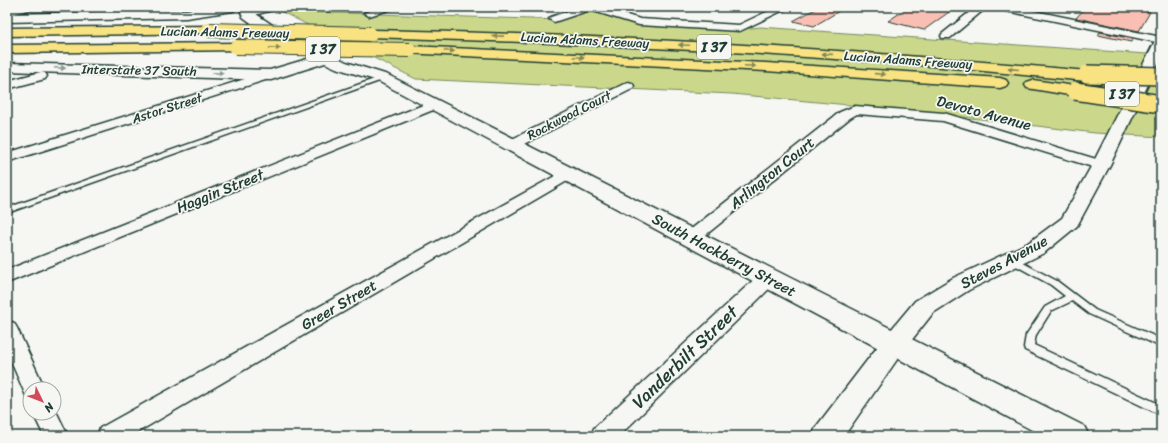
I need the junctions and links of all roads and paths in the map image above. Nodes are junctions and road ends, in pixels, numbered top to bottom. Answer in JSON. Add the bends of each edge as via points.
{"nodes":[{"id":1,"x":30,"y":7,"type":"edge"},
{"id":2,"x":233,"y":7,"type":"edge"},
{"id":3,"x":389,"y":7,"type":"edge"},
{"id":4,"x":589,"y":7,"type":"edge"},
{"id":5,"x":785,"y":7,"type":"edge"},
{"id":6,"x":982,"y":7,"type":"edge"},
{"id":7,"x":1001,"y":7,"type":"edge"},
{"id":8,"x":267,"y":8,"type":"edge"},
{"id":9,"x":7,"y":12,"type":"edge"},
{"id":10,"x":369,"y":13,"type":"dead end"},
{"id":11,"x":7,"y":18,"type":"edge"},
{"id":12,"x":554,"y":19,"type":"dead end"},
{"id":13,"x":7,"y":25,"type":"edge"},
{"id":14,"x":171,"y":31,"type":"junction"},
{"id":15,"x":7,"y":32,"type":"edge"},
{"id":16,"x":946,"y":36,"type":"dead end"},
{"id":17,"x":1161,"y":41,"type":"edge"},
{"id":18,"x":167,"y":47,"type":"junction"},
{"id":19,"x":7,"y":49,"type":"edge"},
{"id":20,"x":7,"y":54,"type":"edge"},
{"id":21,"x":326,"y":58,"type":"junction"},
{"id":22,"x":7,"y":66,"type":"edge"},
{"id":23,"x":271,"y":75,"type":"junction"},
{"id":24,"x":42,"y":76,"type":"dead end"},
{"id":25,"x":379,"y":76,"type":"junction"},
{"id":26,"x":1161,"y":76,"type":"edge"},
{"id":27,"x":1083,"y":83,"type":"junction"},
{"id":28,"x":1161,"y":83,"type":"edge"},
{"id":29,"x":7,"y":85,"type":"edge"},
{"id":30,"x":628,"y":86,"type":"dead end"},
{"id":31,"x":1161,"y":98,"type":"edge"},
{"id":32,"x":433,"y":104,"type":"junction"},
{"id":33,"x":1161,"y":104,"type":"edge"},
{"id":34,"x":854,"y":110,"type":"joint"},
{"id":35,"x":511,"y":145,"type":"junction"},
{"id":36,"x":7,"y":158,"type":"edge"},
{"id":37,"x":1101,"y":165,"type":"junction"},
{"id":38,"x":570,"y":174,"type":"junction"},
{"id":39,"x":7,"y":211,"type":"edge"},
{"id":40,"x":691,"y":238,"type":"junction"},
{"id":41,"x":1012,"y":259,"type":"junction"},
{"id":42,"x":7,"y":277,"type":"edge"},
{"id":43,"x":768,"y":278,"type":"junction"},
{"id":44,"x":1072,"y":297,"type":"junction"},
{"id":45,"x":7,"y":328,"type":"edge"},
{"id":46,"x":1161,"y":343,"type":"edge"},
{"id":47,"x":894,"y":344,"type":"junction"},
{"id":48,"x":30,"y":381,"type":"edge"},
{"id":49,"x":1161,"y":410,"type":"edge"},
{"id":50,"x":49,"y":421,"type":"edge"},
{"id":51,"x":56,"y":436,"type":"edge"},
{"id":52,"x":109,"y":436,"type":"edge"},
{"id":53,"x":603,"y":436,"type":"edge"},
{"id":54,"x":827,"y":436,"type":"edge"},
{"id":55,"x":1073,"y":436,"type":"edge"}],
"edges":[{"from":1,"to":9,"type":"street"},
{"from":2,"to":11,"type":"main road","via":[[186,14]]},
{"from":3,"to":10,"type":"street"},
{"from":4,"to":5,"type":"street","via":[[639,22],[740,28]]},
{"from":4,"to":12,"type":"street"},
{"from":6,"to":16,"type":"street"},
{"from":7,"to":17,"type":"street"},
{"from":8,"to":21,"type":"main road","name":"South Hackberry Street","via":[[245,7],[247,14],[266,27]]},
{"from":8,"to":25,"type":"main road","name":"South Hackberry Street","via":[[360,59]]},
{"from":13,"to":14,"type":"highway"},
{"from":14,"to":15,"type":"highway","name":"Lucian Adams Freeway","number":"I 37"},
{"from":27,"to":14,"type":"highway","name":"Lucian Adams Freeway","number":"I 37","one_way":true,"bridge":true,"via":[[1052,72],[616,41],[497,36]]},
{"from":17,"to":37,"type":"street","name":"Steves Avenue"},
{"from":18,"to":19,"type":"highway","name":"Lucian Adams Freeway","number":"I 37"},
{"from":18,"to":20,"type":"highway"},
{"from":18,"to":27,"type":"highway","name":"Lucian Adams Freeway","number":"I 37","one_way":true,"bridge":true,"via":[[410,50],[766,67],[1033,85]]},
{"from":21,"to":23,"type":"main road","name":"Astor Street"},
{"from":21,"to":25,"type":"main road","name":"South Hackberry Street"},
{"from":22,"to":23,"type":"main road","name":"Interstate 37 South","one_way":true},
{"from":23,"to":36,"type":"street","name":"Astor Street"},
{"from":24,"to":29,"type":"street"},
{"from":25,"to":32,"type":"main road","name":"South Hackberry Street"},
{"from":25,"to":39,"type":"lane"},
{"from":26,"to":27,"type":"highway","bridge":true},
{"from":27,"to":28,"type":"highway","name":"Lucian Adams Freeway","number":"I 37","bridge":true},
{"from":27,"to":31,"type":"highway","name":"Lucian Adams Freeway","number":"I 37","bridge":true},
{"from":27,"to":33,"type":"highway","bridge":true},
{"from":30,"to":35,"type":"street","name":"Rockwood Court"},
{"from":32,"to":35,"type":"main road","name":"South Hackberry Street"},
{"from":32,"to":42,"type":"street","name":"Haggin Street"},
{"from":34,"to":37,"type":"street","name":"Devoto Avenue","via":[[944,118]]},
{"from":34,"to":40,"type":"street","name":"Arlington Court"},
{"from":35,"to":38,"type":"main road","name":"South Hackberry Street"},
{"from":37,"to":41,"type":"street","name":"Steves Avenue","via":[[1070,222],[1036,248]]},
{"from":38,"to":40,"type":"main road","name":"South Hackberry Street"},
{"from":38,"to":52,"type":"street","name":"Greer Street"},
{"from":40,"to":43,"type":"main road","name":"South Hackberry Street"},
{"from":41,"to":44,"type":"lane","via":[[1054,283]]},
{"from":41,"to":47,"type":"street","name":"Steves Avenue","via":[[961,284],[924,307]]},
{"from":43,"to":47,"type":"main road","name":"South Hackberry Street"},
{"from":43,"to":53,"type":"street","name":"Vanderbilt Street"},
{"from":44,"to":46,"type":"lane","via":[[1092,312]]},
{"from":44,"to":49,"type":"lane","via":[[1048,309],[1031,335],[1029,347]]},
{"from":45,"to":48,"type":"street"},
{"from":47,"to":54,"type":"street","name":"Steves Avenue"},
{"from":47,"to":55,"type":"main road","name":"South Hackberry Street"},
{"from":50,"to":51,"type":"street"}]}
